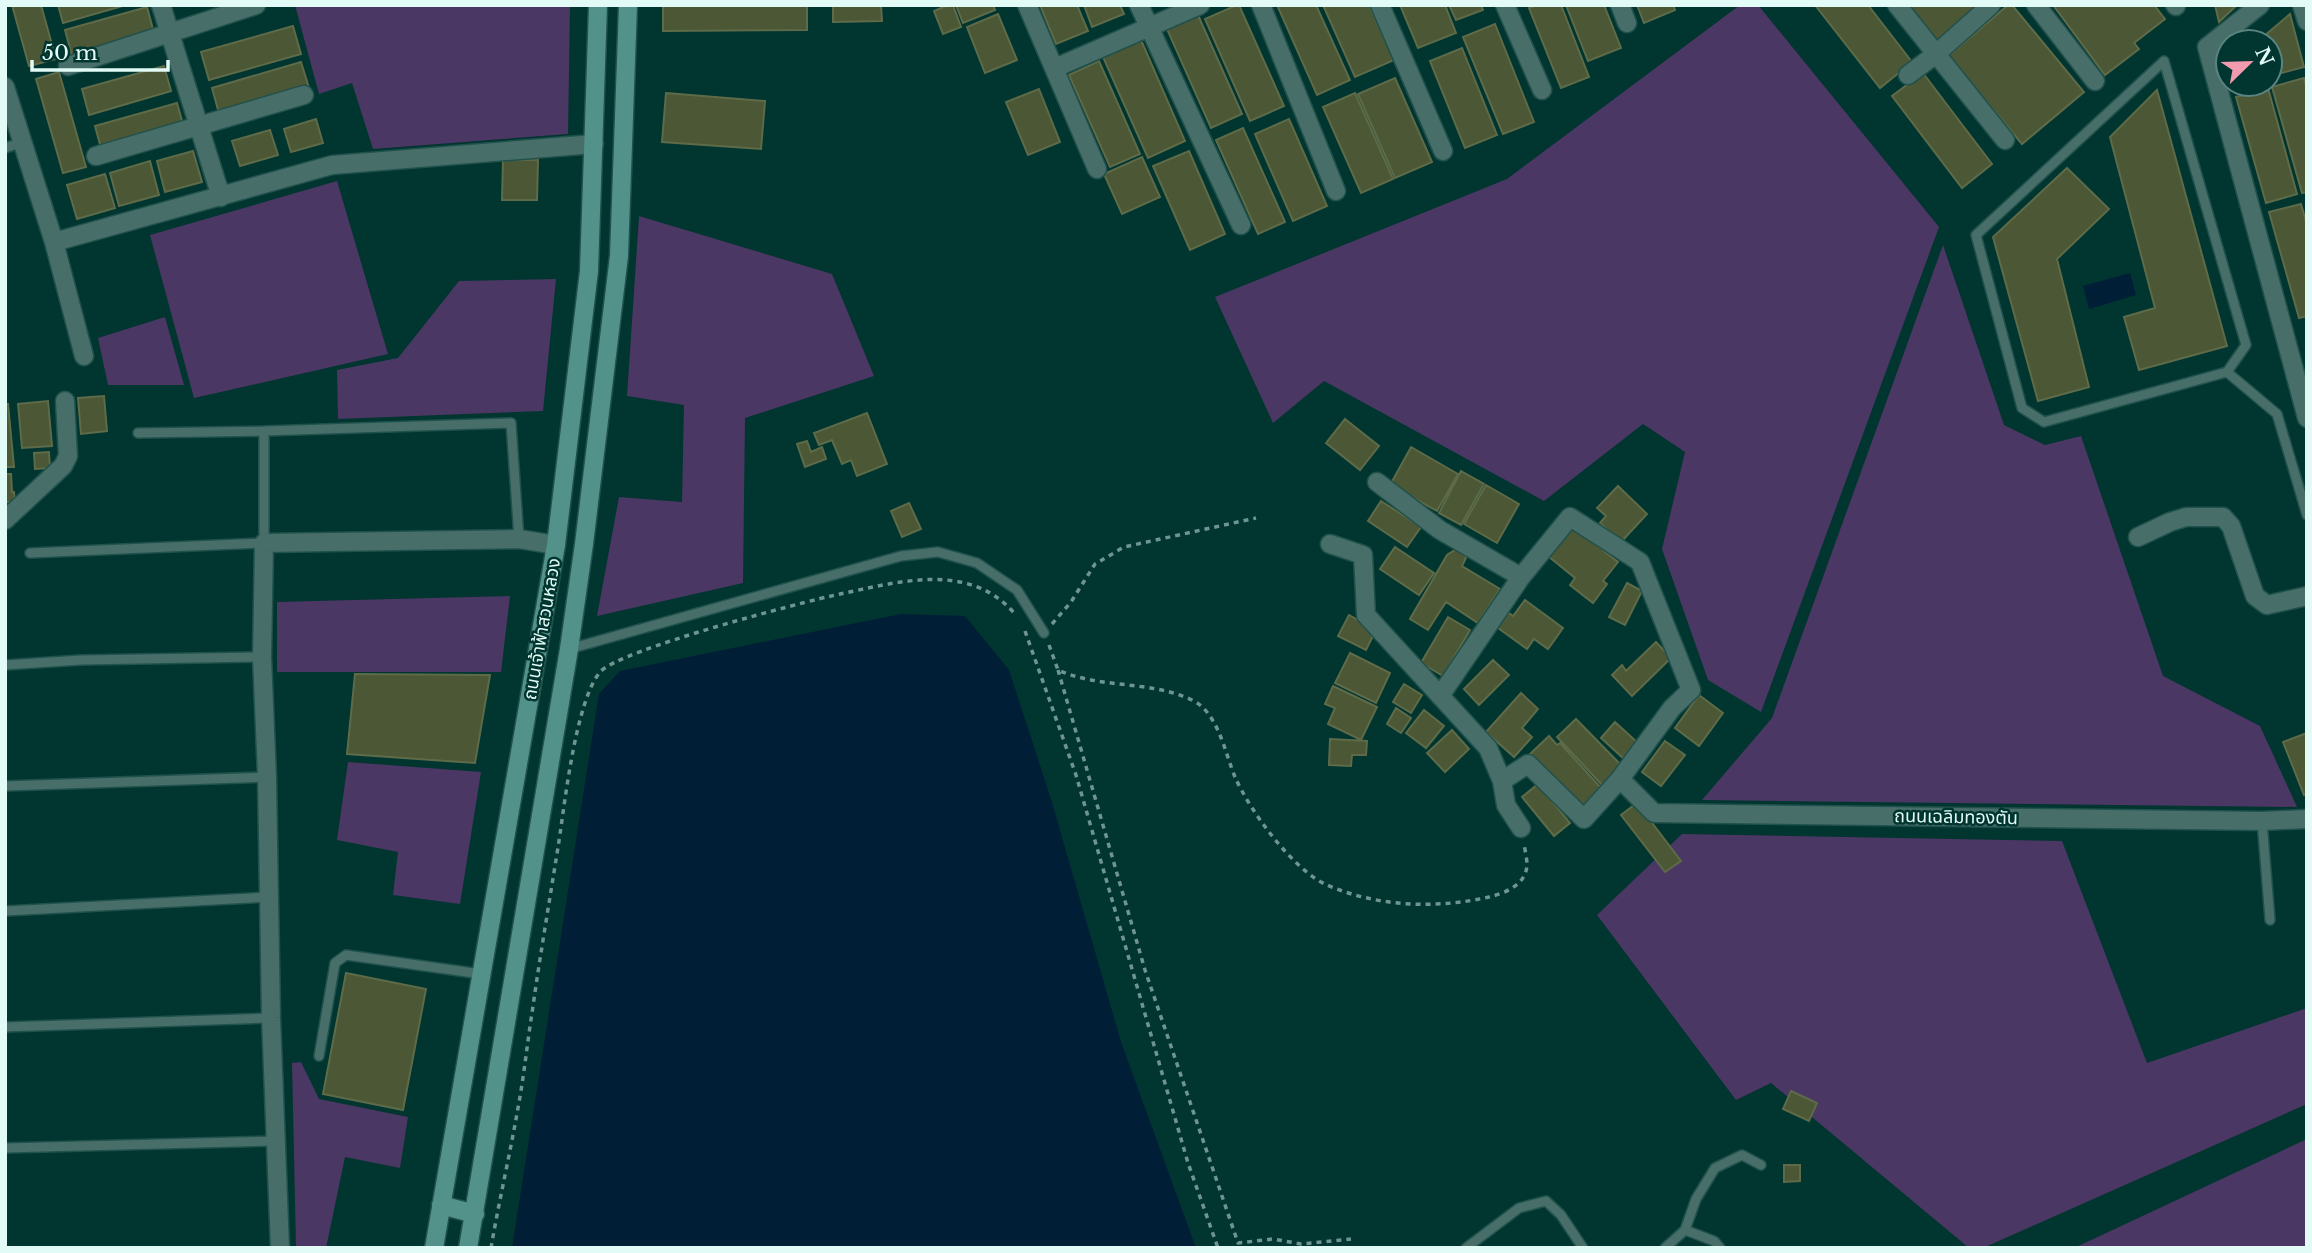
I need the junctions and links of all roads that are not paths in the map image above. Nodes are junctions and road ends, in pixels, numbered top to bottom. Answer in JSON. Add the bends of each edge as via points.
{"nodes":[{"id":1,"x":161,"y":5,"type":"edge"},
{"id":2,"x":256,"y":5,"type":"edge"},
{"id":3,"x":598,"y":5,"type":"edge"},
{"id":4,"x":628,"y":5,"type":"edge"},
{"id":5,"x":1027,"y":5,"type":"edge"},
{"id":6,"x":1139,"y":5,"type":"edge"},
{"id":7,"x":1199,"y":5,"type":"edge"},
{"id":8,"x":1261,"y":5,"type":"edge"},
{"id":9,"x":1380,"y":5,"type":"edge"},
{"id":10,"x":1505,"y":5,"type":"edge"},
{"id":11,"x":1620,"y":5,"type":"edge"},
{"id":12,"x":1897,"y":5,"type":"edge"},
{"id":13,"x":1991,"y":5,"type":"edge"},
{"id":14,"x":2036,"y":5,"type":"edge"},
{"id":15,"x":2260,"y":5,"type":"edge"},
{"id":16,"x":2302,"y":5,"type":"edge"},
{"id":17,"x":2307,"y":21,"type":"edge"},
{"id":18,"x":1627,"y":23,"type":"dead end"},
{"id":19,"x":1149,"y":27,"type":"junction"},
{"id":20,"x":170,"y":33,"type":"junction"},
{"id":21,"x":1936,"y":54,"type":"junction"},
{"id":22,"x":68,"y":66,"type":"dead end"},
{"id":23,"x":1055,"y":68,"type":"junction"},
{"id":24,"x":1908,"y":75,"type":"dead end"},
{"id":25,"x":2095,"y":81,"type":"dead end"},
{"id":26,"x":5,"y":87,"type":"edge"},
{"id":27,"x":1542,"y":90,"type":"dead end"},
{"id":28,"x":304,"y":95,"type":"dead end"},
{"id":29,"x":199,"y":125,"type":"junction"},
{"id":30,"x":2005,"y":140,"type":"dead end"},
{"id":31,"x":594,"y":144,"type":"junction"},
{"id":32,"x":14,"y":145,"type":"edge"},
{"id":33,"x":1443,"y":151,"type":"dead end"},
{"id":34,"x":96,"y":156,"type":"dead end"},
{"id":35,"x":1097,"y":169,"type":"dead end"},
{"id":36,"x":1336,"y":191,"type":"dead end"},
{"id":37,"x":221,"y":197,"type":"junction"},
{"id":38,"x":1241,"y":225,"type":"dead end"},
{"id":39,"x":54,"y":242,"type":"junction"},
{"id":40,"x":84,"y":356,"type":"dead end"},
{"id":41,"x":2227,"y":372,"type":"junction"},
{"id":42,"x":65,"y":401,"type":"dead end"},
{"id":43,"x":2307,"y":418,"type":"edge"},
{"id":44,"x":264,"y":430,"type":"junction"},
{"id":45,"x":138,"y":433,"type":"dead end"},
{"id":46,"x":1377,"y":482,"type":"dead end"},
{"id":47,"x":2307,"y":515,"type":"edge"},
{"id":48,"x":5,"y":520,"type":"edge"},
{"id":49,"x":2138,"y":537,"type":"dead end"},
{"id":50,"x":519,"y":539,"type":"junction"},
{"id":51,"x":264,"y":542,"type":"junction"},
{"id":52,"x":1330,"y":544,"type":"dead end"},
{"id":53,"x":556,"y":545,"type":"junction"},
{"id":54,"x":30,"y":552,"type":"dead end"},
{"id":55,"x":1521,"y":577,"type":"junction"},
{"id":56,"x":2307,"y":596,"type":"edge"},
{"id":57,"x":1044,"y":633,"type":"road end"},
{"id":58,"x":569,"y":649,"type":"junction"},
{"id":59,"x":262,"y":657,"type":"junction"},
{"id":60,"x":5,"y":665,"type":"edge"},
{"id":61,"x":1440,"y":696,"type":"junction"},
{"id":62,"x":267,"y":776,"type":"junction"},
{"id":63,"x":1620,"y":779,"type":"junction"},
{"id":64,"x":1502,"y":781,"type":"junction"},
{"id":65,"x":5,"y":786,"type":"edge"},
{"id":66,"x":2307,"y":819,"type":"edge"},
{"id":67,"x":2262,"y":821,"type":"junction"},
{"id":68,"x":1521,"y":828,"type":"road end"},
{"id":69,"x":268,"y":897,"type":"junction"},
{"id":70,"x":5,"y":911,"type":"edge"},
{"id":71,"x":2270,"y":919,"type":"dead end"},
{"id":72,"x":481,"y":974,"type":"junction"},
{"id":73,"x":271,"y":1018,"type":"junction"},
{"id":74,"x":5,"y":1027,"type":"edge"},
{"id":75,"x":319,"y":1056,"type":"dead end"},
{"id":76,"x":276,"y":1141,"type":"junction"},
{"id":77,"x":5,"y":1148,"type":"edge"},
{"id":78,"x":1761,"y":1165,"type":"dead end"},
{"id":79,"x":441,"y":1205,"type":"junction"},
{"id":80,"x":475,"y":1213,"type":"junction"},
{"id":81,"x":1685,"y":1230,"type":"junction"},
{"id":82,"x":280,"y":1248,"type":"edge"},
{"id":83,"x":434,"y":1248,"type":"edge"},
{"id":84,"x":468,"y":1248,"type":"edge"},
{"id":85,"x":1466,"y":1248,"type":"edge"},
{"id":86,"x":1583,"y":1248,"type":"edge"},
{"id":87,"x":1665,"y":1248,"type":"edge"},
{"id":88,"x":1720,"y":1248,"type":"edge"}],
"edges":[{"from":1,"to":20,"type":"street"},
{"from":2,"to":20,"type":"street"},
{"from":3,"to":31,"type":"main road","name":"ถนนเจ้าฟ้าสวนหลวง"},
{"from":4,"to":58,"type":"main road","name":"ถนนเจ้าฟ้าสวนหลวง","via":[[619,256]]},
{"from":5,"to":23,"type":"street"},
{"from":6,"to":19,"type":"street"},
{"from":7,"to":19,"type":"street"},
{"from":8,"to":36,"type":"street"},
{"from":9,"to":33,"type":"street"},
{"from":10,"to":27,"type":"street"},
{"from":11,"to":18,"type":"street"},
{"from":12,"to":21,"type":"street"},
{"from":13,"to":21,"type":"street"},
{"from":14,"to":25,"type":"street"},
{"from":15,"to":43,"type":"street","via":[[2207,47]]},
{"from":16,"to":17,"type":"street"},
{"from":19,"to":23,"type":"street"},
{"from":19,"to":38,"type":"street"},
{"from":20,"to":22,"type":"street"},
{"from":20,"to":29,"type":"street"},
{"from":21,"to":24,"type":"street"},
{"from":21,"to":30,"type":"street"},
{"from":23,"to":35,"type":"street"},
{"from":26,"to":32,"type":"street"},
{"from":28,"to":29,"type":"street"},
{"from":29,"to":34,"type":"street"},
{"from":29,"to":37,"type":"street"},
{"from":31,"to":37,"type":"street","via":[[331,165]]},
{"from":31,"to":53,"type":"main road","name":"ถนนเจ้าฟ้าสวนหลวง","via":[[589,271]]},
{"from":32,"to":39,"type":"street"},
{"from":37,"to":39,"type":"street"},
{"from":39,"to":40,"type":"street"},
{"from":41,"to":41,"type":"lane","via":[[2044,422],[2022,408],[1976,235],[2164,61],[2246,345]]},
{"from":41,"to":47,"type":"lane","via":[[2277,414]]},
{"from":42,"to":48,"type":"street","via":[[68,456],[64,466]]},
{"from":44,"to":45,"type":"lane"},
{"from":44,"to":50,"type":"lane","via":[[512,423]]},
{"from":44,"to":51,"type":"lane"},
{"from":46,"to":55,"type":"street","via":[[1440,530]]},
{"from":49,"to":56,"type":"street","via":[[2186,517],[2223,517],[2231,526],[2255,597],[2267,605]]},
{"from":50,"to":51,"type":"street"},
{"from":50,"to":53,"type":"street"},
{"from":51,"to":54,"type":"lane"},
{"from":51,"to":59,"type":"street"},
{"from":52,"to":61,"type":"street","via":[[1363,555],[1366,615]]},
{"from":53,"to":72,"type":"main road","name":"ถนนเจ้าฟ้าสวนหลวง"},
{"from":55,"to":61,"type":"street"},
{"from":55,"to":63,"type":"street","via":[[1570,517],[1640,562],[1692,690],[1672,708]]},
{"from":57,"to":58,"type":"lane","via":[[1017,590],[977,563],[938,552],[888,559]]},
{"from":58,"to":80,"type":"main road","name":"ถนนเจ้าฟ้าสวนหลวง"},
{"from":59,"to":60,"type":"lane"},
{"from":59,"to":62,"type":"street"},
{"from":61,"to":64,"type":"street","via":[[1488,748]]},
{"from":62,"to":65,"type":"lane"},
{"from":62,"to":69,"type":"street"},
{"from":63,"to":64,"type":"street","via":[[1584,819],[1528,764]]},
{"from":63,"to":67,"type":"street","name":"ถนนเฉลิมทองตัน","via":[[1654,813]]},
{"from":64,"to":68,"type":"street","via":[[1506,805]]},
{"from":66,"to":67,"type":"street","name":"ถนนเฉลิมทองตัน"},
{"from":67,"to":71,"type":"lane"},
{"from":69,"to":70,"type":"lane"},
{"from":69,"to":73,"type":"street"},
{"from":72,"to":75,"type":"lane","via":[[346,955],[335,963]]},
{"from":72,"to":79,"type":"main road","name":"ถนนเจ้าฟ้าสวนหลวง"},
{"from":73,"to":74,"type":"lane"},
{"from":73,"to":76,"type":"street"},
{"from":76,"to":77,"type":"lane"},
{"from":76,"to":82,"type":"street"},
{"from":78,"to":81,"type":"lane","via":[[1742,1155],[1715,1168],[1696,1199]]},
{"from":79,"to":80,"type":"main road"},
{"from":79,"to":83,"type":"main road","name":"ถนนเจ้าฟ้าสวนหลวง"},
{"from":80,"to":84,"type":"main road","name":"ถนนเจ้าฟ้าสวนหลวง"},
{"from":81,"to":87,"type":"lane"},
{"from":81,"to":88,"type":"lane"},
{"from":85,"to":86,"type":"lane","via":[[1519,1208],[1546,1201]]}]}
